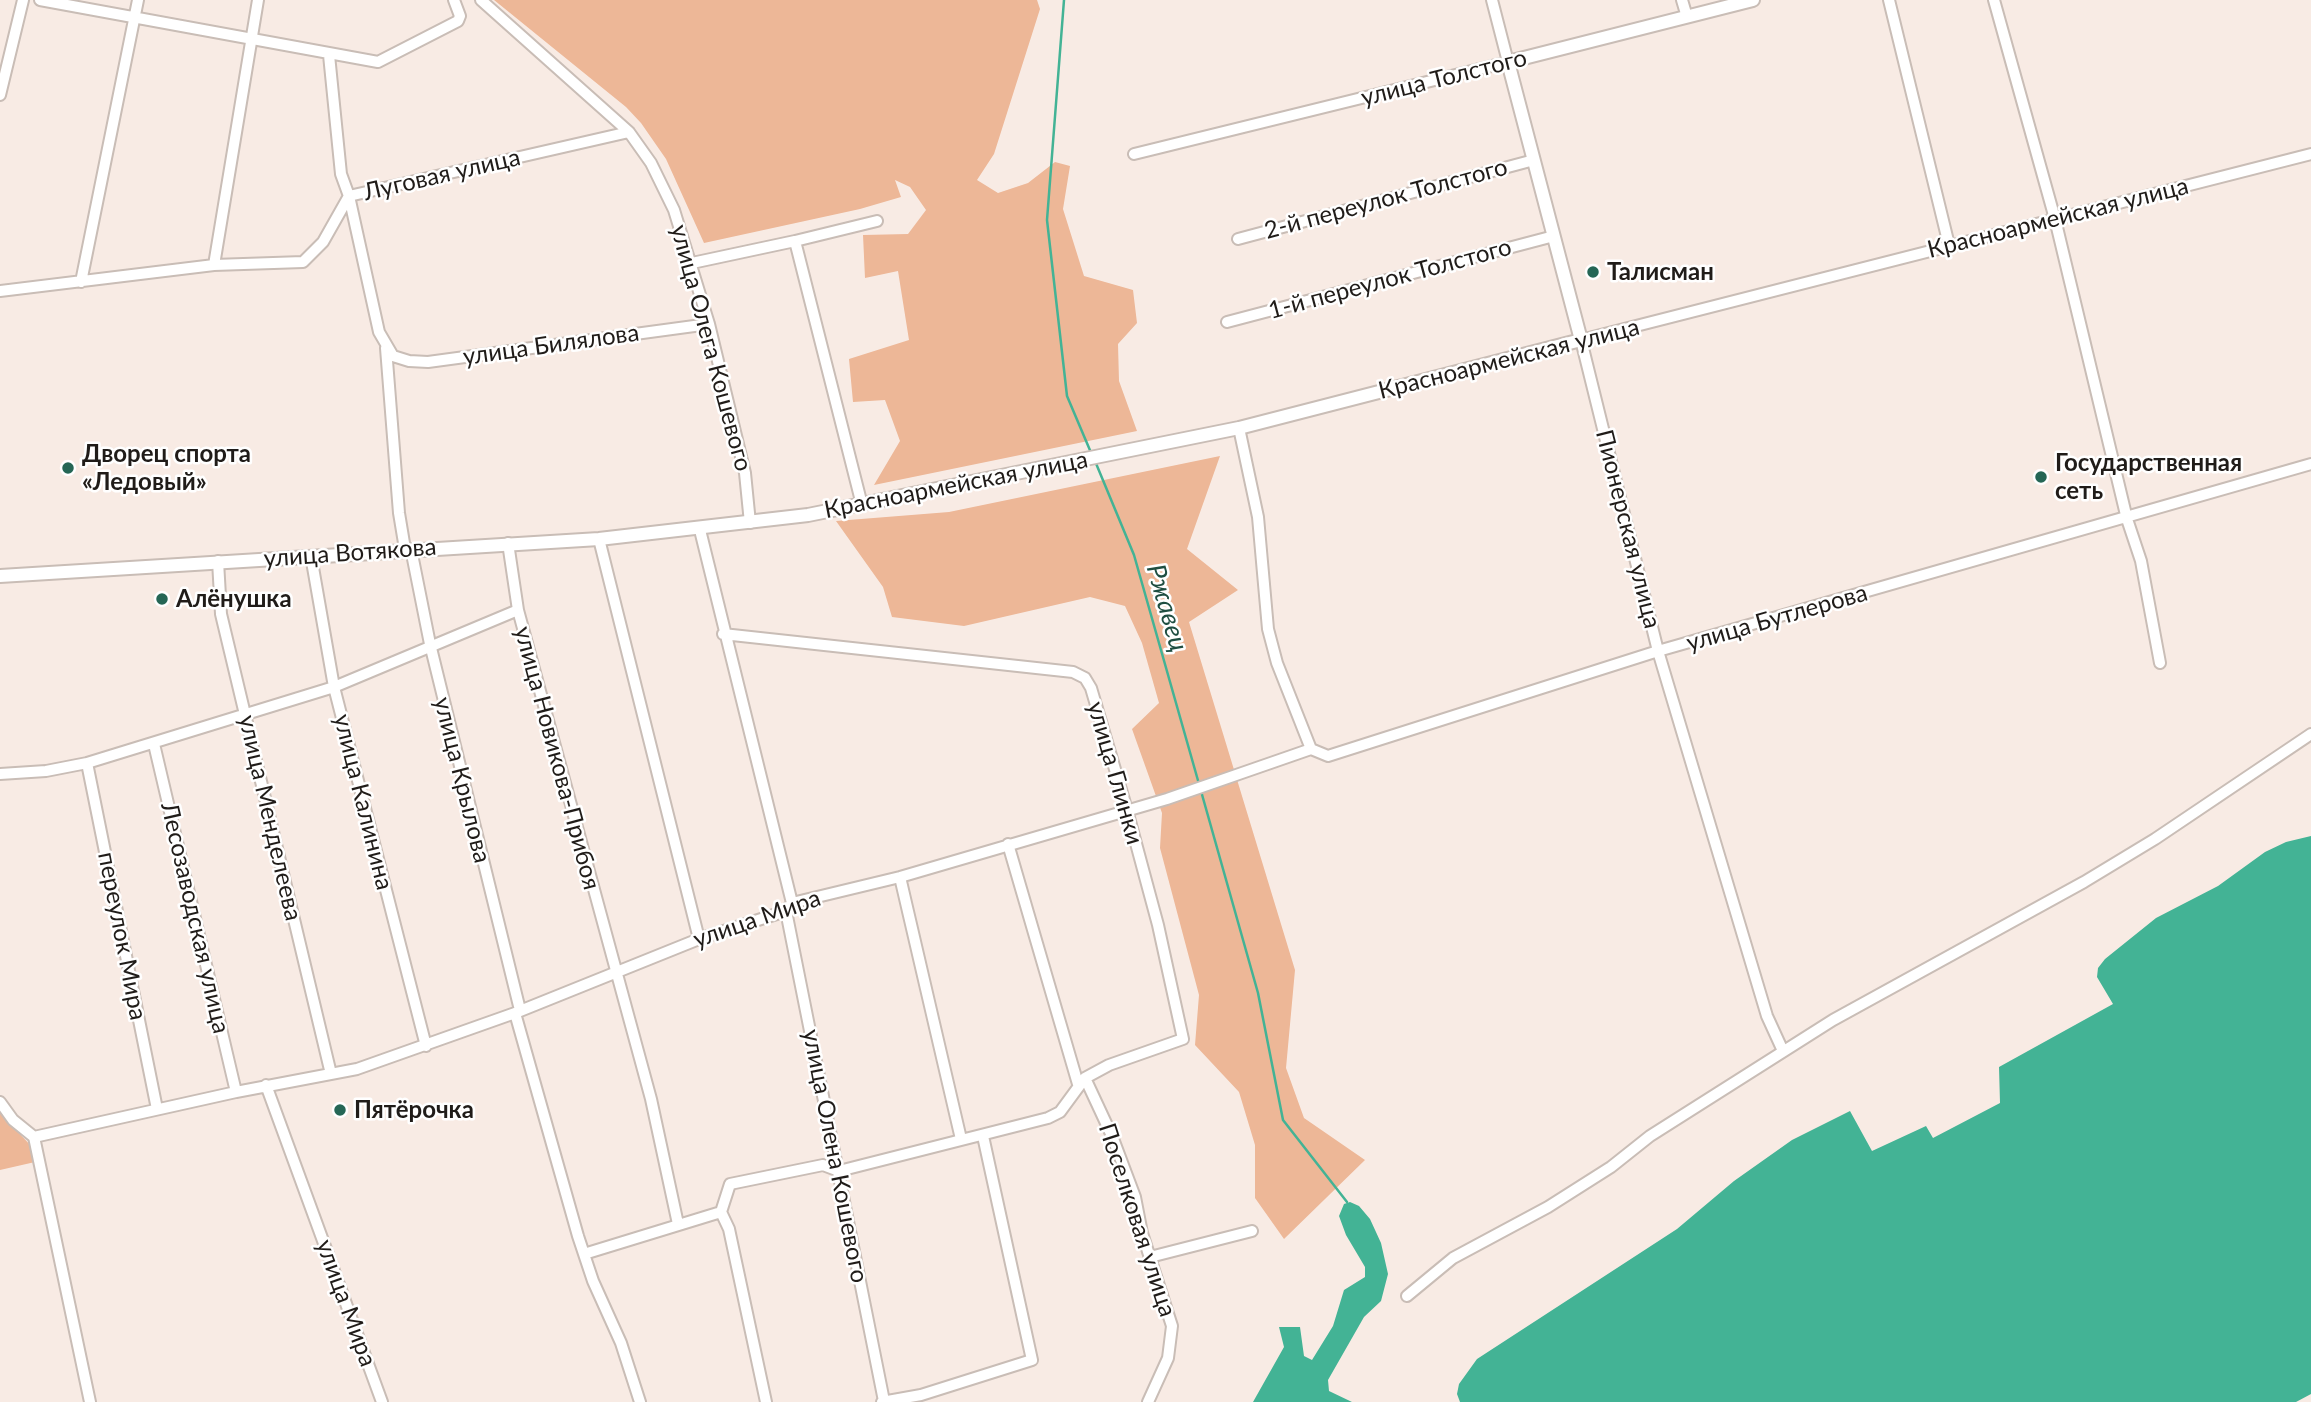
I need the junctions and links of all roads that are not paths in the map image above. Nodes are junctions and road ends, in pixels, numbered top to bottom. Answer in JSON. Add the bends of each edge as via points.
{"nodes":[{"id":1,"x":23,"y":0,"type":"edge"},
{"id":2,"x":40,"y":0,"type":"edge"},
{"id":3,"x":138,"y":0,"type":"edge"},
{"id":4,"x":258,"y":0,"type":"edge"},
{"id":5,"x":454,"y":0,"type":"edge"},
{"id":6,"x":481,"y":0,"type":"edge"},
{"id":7,"x":1492,"y":0,"type":"edge"},
{"id":8,"x":1682,"y":0,"type":"edge"},
{"id":9,"x":1753,"y":0,"type":"edge"},
{"id":10,"x":1889,"y":0,"type":"edge"},
{"id":11,"x":1994,"y":0,"type":"edge"},
{"id":12,"x":1687,"y":17,"type":"junction"},
{"id":13,"x":134,"y":19,"type":"junction"},
{"id":14,"x":251,"y":40,"type":"junction"},
{"id":15,"x":329,"y":55,"type":"junction"},
{"id":16,"x":1508,"y":62,"type":"junction"},
{"id":17,"x":0,"y":95,"type":"edge"},
{"id":18,"x":629,"y":132,"type":"junction"},
{"id":19,"x":1134,"y":154,"type":"dead end"},
{"id":20,"x":2311,"y":154,"type":"edge"},
{"id":21,"x":1534,"y":160,"type":"junction"},
{"id":22,"x":349,"y":196,"type":"junction"},
{"id":23,"x":2055,"y":219,"type":"junction"},
{"id":24,"x":877,"y":221,"type":"dead end"},
{"id":25,"x":1554,"y":236,"type":"junction"},
{"id":26,"x":1238,"y":239,"type":"dead end"},
{"id":27,"x":795,"y":241,"type":"junction"},
{"id":28,"x":1949,"y":245,"type":"junction"},
{"id":29,"x":692,"y":263,"type":"junction"},
{"id":30,"x":214,"y":265,"type":"junction"},
{"id":31,"x":81,"y":282,"type":"junction"},
{"id":32,"x":0,"y":291,"type":"edge"},
{"id":33,"x":1227,"y":322,"type":"dead end"},
{"id":34,"x":709,"y":324,"type":"junction"},
{"id":35,"x":1581,"y":340,"type":"junction"},
{"id":36,"x":390,"y":352,"type":"junction"},
{"id":37,"x":1239,"y":428,"type":"junction"},
{"id":38,"x":2311,"y":464,"type":"edge"},
{"id":39,"x":862,"y":505,"type":"junction"},
{"id":40,"x":2127,"y":519,"type":"junction"},
{"id":41,"x":750,"y":523,"type":"junction"},
{"id":42,"x":700,"y":530,"type":"junction"},
{"id":43,"x":599,"y":539,"type":"junction"},
{"id":44,"x":508,"y":543,"type":"junction"},
{"id":45,"x":408,"y":549,"type":"junction"},
{"id":46,"x":311,"y":556,"type":"junction"},
{"id":47,"x":218,"y":561,"type":"junction"},
{"id":48,"x":0,"y":576,"type":"edge"},
{"id":49,"x":518,"y":610,"type":"junction"},
{"id":50,"x":723,"y":634,"type":"junction"},
{"id":51,"x":430,"y":644,"type":"junction"},
{"id":52,"x":1658,"y":651,"type":"junction"},
{"id":53,"x":2160,"y":663,"type":"dead end"},
{"id":54,"x":334,"y":687,"type":"junction"},
{"id":55,"x":245,"y":714,"type":"junction"},
{"id":56,"x":2311,"y":734,"type":"edge"},
{"id":57,"x":154,"y":744,"type":"junction"},
{"id":58,"x":1311,"y":749,"type":"junction"},
{"id":59,"x":88,"y":763,"type":"junction"},
{"id":60,"x":0,"y":775,"type":"edge"},
{"id":61,"x":1127,"y":810,"type":"junction"},
{"id":62,"x":1008,"y":844,"type":"junction"},
{"id":63,"x":900,"y":877,"type":"junction"},
{"id":64,"x":789,"y":907,"type":"junction"},
{"id":65,"x":699,"y":939,"type":"junction"},
{"id":66,"x":615,"y":972,"type":"junction"},
{"id":67,"x":518,"y":1011,"type":"junction"},
{"id":68,"x":426,"y":1046,"type":"junction"},
{"id":69,"x":1783,"y":1051,"type":"junction"},
{"id":70,"x":331,"y":1074,"type":"junction"},
{"id":71,"x":1082,"y":1081,"type":"junction"},
{"id":72,"x":266,"y":1085,"type":"junction"},
{"id":73,"x":236,"y":1092,"type":"junction"},
{"id":74,"x":0,"y":1102,"type":"edge"},
{"id":75,"x":157,"y":1109,"type":"junction"},
{"id":76,"x":983,"y":1136,"type":"junction"},
{"id":77,"x":34,"y":1137,"type":"junction"},
{"id":78,"x":961,"y":1139,"type":"junction"},
{"id":79,"x":839,"y":1171,"type":"junction"},
{"id":80,"x":721,"y":1212,"type":"junction"},
{"id":81,"x":678,"y":1224,"type":"junction"},
{"id":82,"x":1252,"y":1231,"type":"dead end"},
{"id":83,"x":584,"y":1254,"type":"junction"},
{"id":84,"x":1150,"y":1256,"type":"junction"},
{"id":85,"x":1407,"y":1296,"type":"dead end"},
{"id":86,"x":883,"y":1401,"type":"edge"},
{"id":87,"x":90,"y":1402,"type":"edge"},
{"id":88,"x":382,"y":1402,"type":"edge"},
{"id":89,"x":640,"y":1402,"type":"edge"},
{"id":90,"x":765,"y":1402,"type":"edge"},
{"id":91,"x":1148,"y":1402,"type":"edge"}],
"edges":[{"from":1,"to":17,"type":"street"},
{"from":2,"to":13,"type":"street"},
{"from":3,"to":13,"type":"street"},
{"from":4,"to":14,"type":"street"},
{"from":5,"to":15,"type":"street","via":[[458,21],[385,61]]},
{"from":6,"to":18,"type":"street","name":"улица Олега Кошевого"},
{"from":7,"to":16,"type":"street","name":"Пионерская улица"},
{"from":8,"to":12,"type":"street"},
{"from":9,"to":12,"type":"street","name":"улица Толстого"},
{"from":10,"to":28,"type":"street"},
{"from":11,"to":23,"type":"street"},
{"from":12,"to":16,"type":"street","name":"улица Толстого"},
{"from":13,"to":14,"type":"street"},
{"from":13,"to":31,"type":"street"},
{"from":14,"to":15,"type":"street"},
{"from":14,"to":30,"type":"street"},
{"from":15,"to":22,"type":"street","name":"Луговая улица","via":[[341,174]]},
{"from":16,"to":19,"type":"street","name":"улица Толстого"},
{"from":16,"to":21,"type":"street","name":"Пионерская улица"},
{"from":18,"to":22,"type":"street","name":"Луговая улица"},
{"from":18,"to":29,"type":"street","name":"улица Олега Кошевого","via":[[651,163],[674,210]]},
{"from":20,"to":23,"type":"street","name":"Красноармейская улица"},
{"from":21,"to":25,"type":"street","name":"Пионерская улица"},
{"from":21,"to":26,"type":"street","name":"2-й переулок Толстого"},
{"from":22,"to":30,"type":"street","via":[[323,242],[303,262]]},
{"from":22,"to":36,"type":"street","name":"улица Крылова","via":[[367,287]]},
{"from":23,"to":28,"type":"street","name":"Красноармейская улица"},
{"from":23,"to":40,"type":"street"},
{"from":24,"to":27,"type":"street"},
{"from":25,"to":33,"type":"street","name":"1-й переулок Толстого"},
{"from":25,"to":35,"type":"street","name":"Пионерская улица"},
{"from":27,"to":29,"type":"street"},
{"from":27,"to":39,"type":"street"},
{"from":28,"to":35,"type":"street","name":"Красноармейская улица"},
{"from":29,"to":34,"type":"street","name":"улица Олега Кошевого"},
{"from":30,"to":31,"type":"street"},
{"from":31,"to":32,"type":"street"},
{"from":34,"to":36,"type":"street","name":"улица Билялова","via":[[428,362],[408,361]]},
{"from":34,"to":41,"type":"street","name":"улица Олега Кошевого","via":[[745,473]]},
{"from":35,"to":37,"type":"street","name":"Красноармейская улица"},
{"from":35,"to":52,"type":"street","name":"Пионерская улица"},
{"from":36,"to":45,"type":"street","name":"улица Крылова","via":[[399,513]]},
{"from":37,"to":39,"type":"street","name":"Красноармейская улица"},
{"from":37,"to":58,"type":"street","via":[[1258,517],[1268,629]]},
{"from":38,"to":40,"type":"street","name":"улица Бутлерова"},
{"from":39,"to":41,"type":"street","name":"Красноармейская улица"},
{"from":40,"to":52,"type":"street","name":"улица Бутлерова"},
{"from":40,"to":53,"type":"street","via":[[2141,561]]},
{"from":41,"to":42,"type":"street","name":"Красноармейская улица"},
{"from":42,"to":43,"type":"street","name":"улица Вотякова"},
{"from":42,"to":50,"type":"street"},
{"from":43,"to":44,"type":"street","name":"улица Вотякова"},
{"from":43,"to":65,"type":"street"},
{"from":44,"to":45,"type":"street","name":"улица Вотякова"},
{"from":44,"to":49,"type":"street","name":"улица Новикова-Прибоя"},
{"from":45,"to":46,"type":"street","name":"улица Вотякова"},
{"from":45,"to":51,"type":"street","name":"улица Крылова"},
{"from":46,"to":47,"type":"street","name":"улица Вотякова"},
{"from":46,"to":54,"type":"street","name":"улица Калинина"},
{"from":47,"to":48,"type":"street","name":"улица Вотякова"},
{"from":47,"to":55,"type":"street","name":"улица Менделеева","via":[[221,614]]},
{"from":49,"to":51,"type":"street"},
{"from":49,"to":66,"type":"street","name":"улица Новикова-Прибоя"},
{"from":50,"to":61,"type":"street","name":"улица Глинки","via":[[1073,672],[1091,688]]},
{"from":50,"to":64,"type":"street"},
{"from":51,"to":54,"type":"street"},
{"from":51,"to":67,"type":"street","name":"улица Крылова"},
{"from":52,"to":58,"type":"street","name":"улица Бутлерова","via":[[1328,756]]},
{"from":52,"to":69,"type":"street","name":"Пионерская улица","via":[[1767,1016]]},
{"from":54,"to":55,"type":"street"},
{"from":54,"to":68,"type":"street","name":"улица Калинина"},
{"from":55,"to":57,"type":"street"},
{"from":55,"to":70,"type":"street","name":"улица Менделеева"},
{"from":56,"to":69,"type":"street","via":[[2084,882]]},
{"from":57,"to":59,"type":"street"},
{"from":57,"to":73,"type":"street","name":"Лесозаводская улица"},
{"from":58,"to":61,"type":"street","name":"улица Бутлерова"},
{"from":59,"to":60,"type":"street"},
{"from":59,"to":75,"type":"street","name":"переулок Мира"},
{"from":61,"to":62,"type":"street","name":"улица Мира"},
{"from":61,"to":71,"type":"street","name":"улица Глинки","via":[[1184,1039],[1109,1065]]},
{"from":62,"to":63,"type":"street","name":"улица Мира"},
{"from":62,"to":71,"type":"street","name":"Поселковая улица"},
{"from":63,"to":64,"type":"street","name":"улица Мира"},
{"from":63,"to":78,"type":"street"},
{"from":64,"to":65,"type":"street","name":"улица Мира"},
{"from":64,"to":79,"type":"street","name":"улица Олена Кошевого"},
{"from":65,"to":66,"type":"street","name":"улица Мира"},
{"from":66,"to":67,"type":"street","name":"улица Мира"},
{"from":66,"to":81,"type":"street","name":"улица Новикова-Прибоя","via":[[651,1099]]},
{"from":67,"to":68,"type":"street","name":"улица Мира"},
{"from":67,"to":83,"type":"street"},
{"from":68,"to":70,"type":"street","name":"улица Мира"},
{"from":69,"to":85,"type":"street","via":[[1548,1207],[1453,1258]]},
{"from":70,"to":72,"type":"street","name":"улица Мира"},
{"from":71,"to":76,"type":"street","via":[[1060,1112]]},
{"from":71,"to":84,"type":"street","name":"Поселковая улица","via":[[1112,1136],[1135,1197]]},
{"from":72,"to":73,"type":"street","name":"улица Мира"},
{"from":72,"to":88,"type":"street","name":"улица Мира"},
{"from":73,"to":75,"type":"street","name":"улица Мира"},
{"from":74,"to":77,"type":"street"},
{"from":75,"to":77,"type":"street","name":"улица Мира"},
{"from":76,"to":78,"type":"street"},
{"from":76,"to":86,"type":"street","via":[[1032,1360],[921,1395]]},
{"from":77,"to":87,"type":"street"},
{"from":78,"to":79,"type":"street"},
{"from":79,"to":80,"type":"street","via":[[823,1165],[730,1184]]},
{"from":79,"to":86,"type":"street","name":"улица Олена Кошевого"},
{"from":80,"to":81,"type":"street"},
{"from":80,"to":90,"type":"street","via":[[729,1229]]},
{"from":81,"to":83,"type":"street"},
{"from":82,"to":84,"type":"street"},
{"from":83,"to":89,"type":"street"},
{"from":84,"to":91,"type":"street","name":"Поселковая улица","via":[[1172,1334],[1168,1358]]}]}
